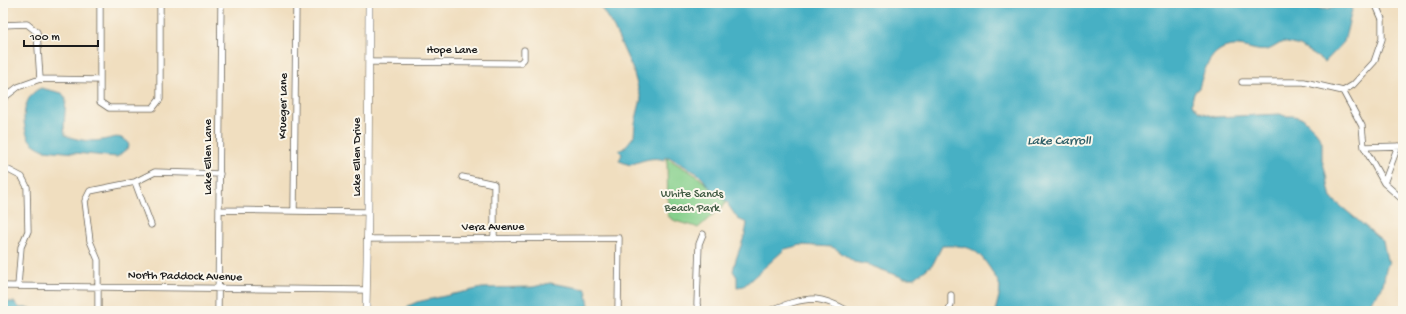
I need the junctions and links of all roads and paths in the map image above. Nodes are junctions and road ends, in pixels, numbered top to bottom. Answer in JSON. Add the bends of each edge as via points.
{"nodes":[{"id":1,"x":100,"y":3,"type":"edge"},
{"id":2,"x":160,"y":3,"type":"edge"},
{"id":3,"x":221,"y":3,"type":"edge"},
{"id":4,"x":296,"y":3,"type":"edge"},
{"id":5,"x":369,"y":3,"type":"edge"},
{"id":6,"x":1375,"y":3,"type":"edge"},
{"id":7,"x":3,"y":25,"type":"edge"},
{"id":8,"x":524,"y":50,"type":"dead end"},
{"id":9,"x":369,"y":62,"type":"junction"},
{"id":10,"x":40,"y":79,"type":"junction"},
{"id":11,"x":100,"y":80,"type":"junction"},
{"id":12,"x":1242,"y":82,"type":"dead end"},
{"id":13,"x":1343,"y":90,"type":"junction"},
{"id":14,"x":3,"y":97,"type":"edge"},
{"id":15,"x":1364,"y":146,"type":"junction"},
{"id":16,"x":1400,"y":146,"type":"edge"},
{"id":17,"x":3,"y":167,"type":"edge"},
{"id":18,"x":220,"y":174,"type":"junction"},
{"id":19,"x":462,"y":177,"type":"dead end"},
{"id":20,"x":134,"y":182,"type":"junction"},
{"id":21,"x":1384,"y":183,"type":"junction"},
{"id":22,"x":1403,"y":200,"type":"edge"},
{"id":23,"x":220,"y":210,"type":"junction"},
{"id":24,"x":294,"y":210,"type":"junction"},
{"id":25,"x":368,"y":212,"type":"junction"},
{"id":26,"x":151,"y":224,"type":"dead end"},
{"id":27,"x":702,"y":234,"type":"dead end"},
{"id":28,"x":368,"y":239,"type":"junction"},
{"id":29,"x":494,"y":239,"type":"junction"},
{"id":30,"x":3,"y":286,"type":"edge"},
{"id":31,"x":18,"y":286,"type":"junction"},
{"id":32,"x":98,"y":287,"type":"junction"},
{"id":33,"x":219,"y":289,"type":"junction"},
{"id":34,"x":366,"y":290,"type":"junction"},
{"id":35,"x":951,"y":295,"type":"dead end"},
{"id":36,"x":98,"y":311,"type":"edge"},
{"id":37,"x":218,"y":311,"type":"edge"},
{"id":38,"x":366,"y":311,"type":"edge"},
{"id":39,"x":618,"y":311,"type":"edge"},
{"id":40,"x":699,"y":311,"type":"edge"},
{"id":41,"x":769,"y":311,"type":"edge"},
{"id":42,"x":848,"y":311,"type":"edge"},
{"id":43,"x":949,"y":311,"type":"edge"}],
"edges":[{"from":1,"to":11,"type":"street"},
{"from":2,"to":11,"type":"street","via":[[160,99],[153,108],[108,108],[100,102]]},
{"from":3,"to":18,"type":"street","name":"Lake Ellen Lane"},
{"from":4,"to":24,"type":"street","name":"Krueger Lane"},
{"from":5,"to":9,"type":"street","name":"Lake Ellen Drive"},
{"from":6,"to":13,"type":"street","via":[[1382,19],[1382,40],[1374,62],[1353,85]]},
{"from":7,"to":10,"type":"street","via":[[28,24],[37,32]]},
{"from":8,"to":9,"type":"street","name":"Hope Lane","via":[[524,59],[520,63]]},
{"from":9,"to":25,"type":"street","name":"Lake Ellen Drive"},
{"from":10,"to":11,"type":"street"},
{"from":10,"to":14,"type":"street","via":[[18,87]]},
{"from":12,"to":13,"type":"street","via":[[1304,82]]},
{"from":13,"to":15,"type":"street","via":[[1362,126]]},
{"from":15,"to":16,"type":"street"},
{"from":15,"to":21,"type":"street"},
{"from":16,"to":21,"type":"street"},
{"from":17,"to":31,"type":"street","via":[[22,177],[27,187],[28,231],[21,248]]},
{"from":18,"to":20,"type":"street","via":[[155,172]]},
{"from":18,"to":23,"type":"street","name":"Lake Ellen Lane"},
{"from":19,"to":29,"type":"street","via":[[494,184]]},
{"from":20,"to":26,"type":"street"},
{"from":20,"to":32,"type":"street","via":[[90,191],[85,201],[90,241],[98,260]]},
{"from":21,"to":22,"type":"street"},
{"from":23,"to":24,"type":"street"},
{"from":23,"to":33,"type":"street","name":"Lake Ellen Lane"},
{"from":24,"to":25,"type":"street"},
{"from":25,"to":28,"type":"street","name":"Lake Ellen Drive"},
{"from":27,"to":40,"type":"street","via":[[699,244]]},
{"from":28,"to":29,"type":"street","name":"Vera Avenue"},
{"from":28,"to":34,"type":"street","name":"Lake Ellen Drive"},
{"from":29,"to":39,"type":"street","name":"Vera Avenue","via":[[619,238]]},
{"from":30,"to":31,"type":"street","name":"North Paddock Avenue"},
{"from":31,"to":32,"type":"street","name":"North Paddock Avenue"},
{"from":32,"to":33,"type":"street","name":"North Paddock Avenue"},
{"from":32,"to":36,"type":"street"},
{"from":33,"to":34,"type":"street","name":"North Paddock Avenue"},
{"from":33,"to":37,"type":"street","name":"Lake Ellen Lane"},
{"from":34,"to":38,"type":"street","name":"Lake Ellen Drive"},
{"from":35,"to":43,"type":"street"},
{"from":41,"to":42,"type":"street","via":[[787,304],[816,299]]}]}
